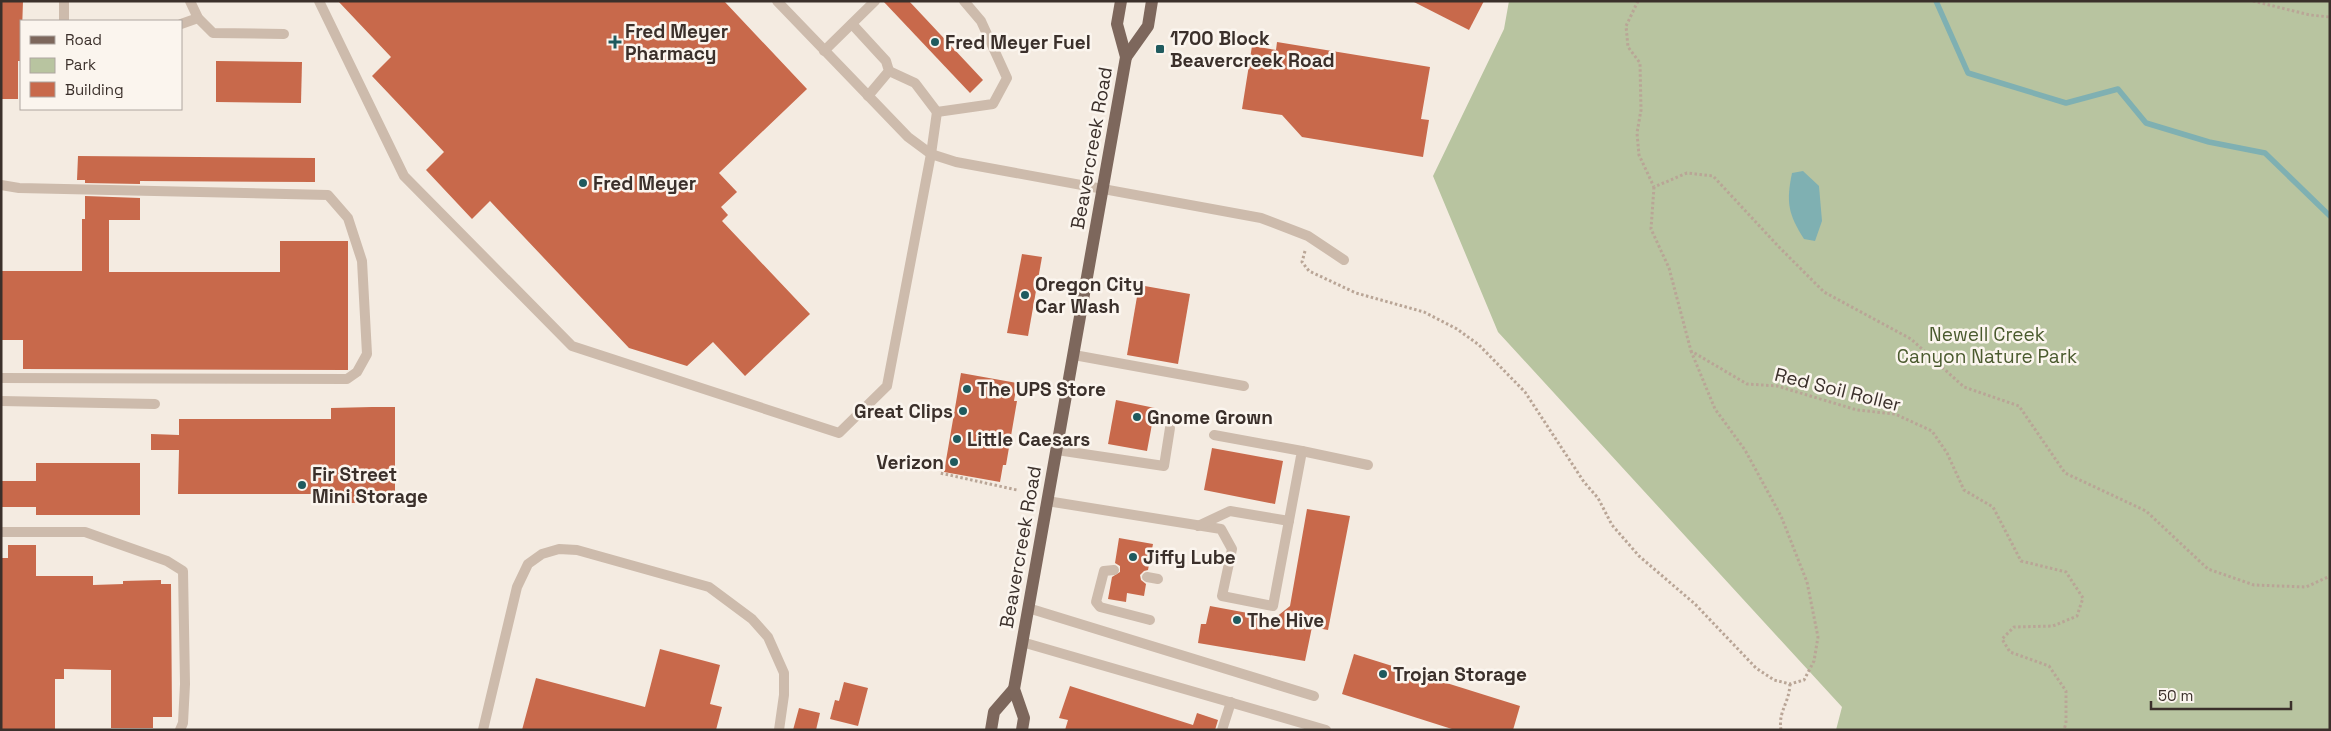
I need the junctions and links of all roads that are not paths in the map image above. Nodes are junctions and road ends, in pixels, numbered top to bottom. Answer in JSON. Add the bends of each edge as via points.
{"nodes":[{"id":1,"x":64,"y":1,"type":"edge"},
{"id":2,"x":190,"y":1,"type":"edge"},
{"id":3,"x":319,"y":1,"type":"edge"},
{"id":4,"x":778,"y":1,"type":"edge"},
{"id":5,"x":875,"y":1,"type":"edge"},
{"id":6,"x":964,"y":1,"type":"edge"},
{"id":7,"x":1121,"y":1,"type":"edge"},
{"id":8,"x":1152,"y":1,"type":"edge"},
{"id":9,"x":198,"y":18,"type":"junction"},
{"id":10,"x":64,"y":20,"type":"edge"},
{"id":11,"x":182,"y":24,"type":"edge"},
{"id":12,"x":852,"y":24,"type":"junction"},
{"id":13,"x":284,"y":34,"type":"dead end"},
{"id":14,"x":824,"y":51,"type":"junction"},
{"id":15,"x":1126,"y":58,"type":"junction"},
{"id":16,"x":889,"y":71,"type":"junction"},
{"id":17,"x":868,"y":96,"type":"junction"},
{"id":18,"x":937,"y":112,"type":"junction"},
{"id":19,"x":931,"y":154,"type":"junction"},
{"id":20,"x":1,"y":185,"type":"edge"},
{"id":21,"x":1103,"y":189,"type":"junction"},
{"id":22,"x":1344,"y":260,"type":"dead end"},
{"id":23,"x":1074,"y":355,"type":"junction"},
{"id":24,"x":1,"y":378,"type":"edge"},
{"id":25,"x":1244,"y":386,"type":"dead end"},
{"id":26,"x":1,"y":401,"type":"edge"},
{"id":27,"x":155,"y":404,"type":"dead end"},
{"id":28,"x":1170,"y":428,"type":"dead end"},
{"id":29,"x":1214,"y":435,"type":"dead end"},
{"id":30,"x":1057,"y":450,"type":"junction"},
{"id":31,"x":1302,"y":451,"type":"junction"},
{"id":32,"x":1368,"y":465,"type":"dead end"},
{"id":33,"x":1047,"y":502,"type":"junction"},
{"id":34,"x":1289,"y":521,"type":"junction"},
{"id":35,"x":1198,"y":526,"type":"junction"},
{"id":36,"x":1,"y":532,"type":"edge"},
{"id":37,"x":1114,"y":570,"type":"dead end"},
{"id":38,"x":1147,"y":577,"type":"dead end"},
{"id":39,"x":1158,"y":579,"type":"dead end"},
{"id":40,"x":1028,"y":608,"type":"junction"},
{"id":41,"x":1150,"y":620,"type":"dead end"},
{"id":42,"x":1022,"y":642,"type":"junction"},
{"id":43,"x":1014,"y":689,"type":"junction"},
{"id":44,"x":1314,"y":696,"type":"dead end"},
{"id":45,"x":1231,"y":702,"type":"junction"},
{"id":46,"x":180,"y":730,"type":"edge"},
{"id":47,"x":482,"y":730,"type":"edge"},
{"id":48,"x":779,"y":730,"type":"edge"},
{"id":49,"x":991,"y":730,"type":"edge"},
{"id":50,"x":1022,"y":730,"type":"edge"},
{"id":51,"x":1222,"y":730,"type":"edge"},
{"id":52,"x":1326,"y":730,"type":"edge"}],
"edges":[{"from":1,"to":10,"type":"lane"},
{"from":2,"to":9,"type":"lane"},
{"from":3,"to":19,"type":"lane","via":[[404,176],[572,346],[839,433],[887,386]]},
{"from":4,"to":14,"type":"lane"},
{"from":5,"to":12,"type":"lane"},
{"from":6,"to":18,"type":"lane","via":[[981,21],[1007,78],[993,104]]},
{"from":7,"to":15,"type":"main road","name":"Beavercreek Road","via":[[1117,24]]},
{"from":8,"to":15,"type":"main road","name":"Beavercreek Road","via":[[1148,26]]},
{"from":9,"to":11,"type":"lane"},
{"from":9,"to":13,"type":"lane","via":[[213,34]]},
{"from":12,"to":14,"type":"lane"},
{"from":12,"to":16,"type":"lane","via":[[886,61]]},
{"from":14,"to":17,"type":"lane"},
{"from":15,"to":21,"type":"main road","name":"Beavercreek Road"},
{"from":16,"to":17,"type":"lane"},
{"from":16,"to":18,"type":"lane","via":[[915,83]]},
{"from":17,"to":19,"type":"lane"},
{"from":18,"to":19,"type":"lane"},
{"from":19,"to":21,"type":"lane","via":[[956,162]]},
{"from":20,"to":24,"type":"lane","via":[[328,195],[348,218],[362,261],[367,354],[357,372],[347,379]]},
{"from":21,"to":22,"type":"lane","via":[[1247,215],[1285,226],[1308,236]]},
{"from":21,"to":23,"type":"main road","name":"Beavercreek Road"},
{"from":23,"to":25,"type":"lane"},
{"from":23,"to":30,"type":"main road","name":"Beavercreek Road"},
{"from":26,"to":27,"type":"lane"},
{"from":28,"to":30,"type":"lane","via":[[1164,466]]},
{"from":29,"to":31,"type":"lane"},
{"from":30,"to":33,"type":"main road","name":"Beavercreek Road"},
{"from":31,"to":32,"type":"lane"},
{"from":31,"to":34,"type":"lane"},
{"from":33,"to":35,"type":"lane"},
{"from":33,"to":40,"type":"main road","name":"Beavercreek Road"},
{"from":34,"to":35,"type":"lane","via":[[1230,511]]},
{"from":34,"to":35,"type":"lane","via":[[1273,606],[1222,596],[1232,549],[1221,529]]},
{"from":36,"to":46,"type":"lane","via":[[85,532],[167,561],[183,571],[185,684]]},
{"from":37,"to":41,"type":"lane","via":[[1104,571],[1096,602],[1100,607]]},
{"from":38,"to":39,"type":"lane"},
{"from":40,"to":42,"type":"main road","name":"Beavercreek Road"},
{"from":40,"to":44,"type":"lane"},
{"from":42,"to":43,"type":"main road","name":"Beavercreek Road"},
{"from":42,"to":45,"type":"lane"},
{"from":43,"to":49,"type":"main road","via":[[994,712]]},
{"from":43,"to":50,"type":"main road","name":"Beavercreek Road","via":[[1024,718]]},
{"from":45,"to":51,"type":"lane"},
{"from":45,"to":52,"type":"lane"},
{"from":47,"to":48,"type":"lane","via":[[517,587],[528,564],[542,554],[559,549],[577,550],[709,587],[752,618],[768,637],[784,673]]}]}
